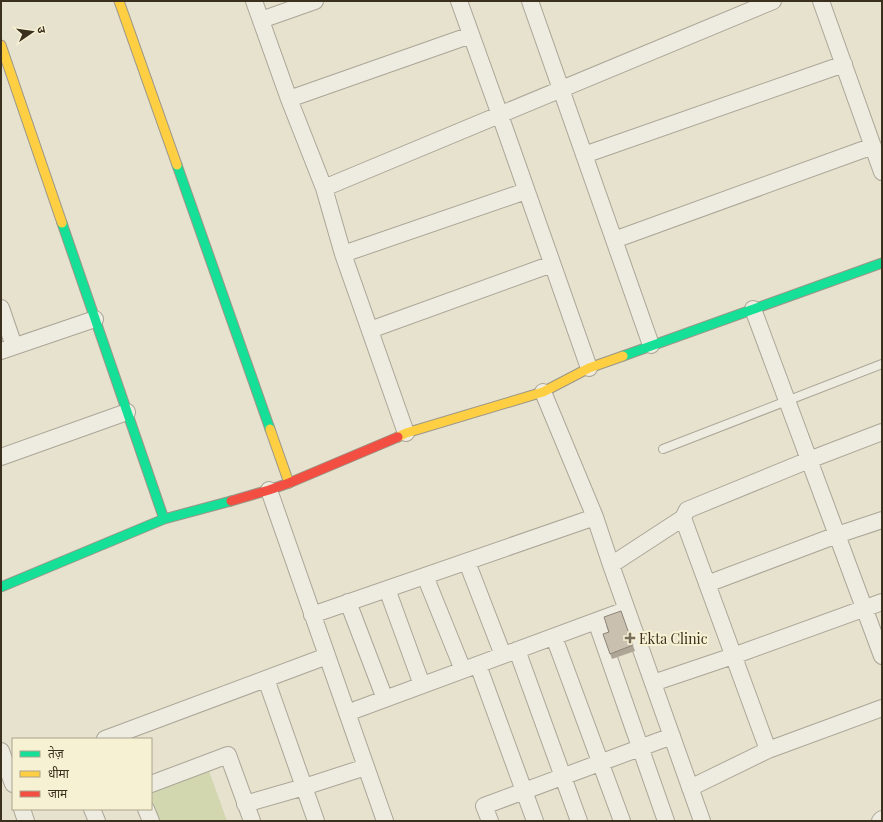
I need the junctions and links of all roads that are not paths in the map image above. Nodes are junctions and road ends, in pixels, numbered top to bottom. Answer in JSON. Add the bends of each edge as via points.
{"nodes":[{"id":1,"x":119,"y":1,"type":"edge"},
{"id":2,"x":254,"y":1,"type":"edge"},
{"id":3,"x":315,"y":1,"type":"edge"},
{"id":4,"x":459,"y":1,"type":"edge"},
{"id":5,"x":530,"y":1,"type":"edge"},
{"id":6,"x":773,"y":1,"type":"edge"},
{"id":7,"x":821,"y":1,"type":"edge"},
{"id":8,"x":261,"y":20,"type":"junction"},
{"id":9,"x":471,"y":35,"type":"junction"},
{"id":10,"x":1,"y":45,"type":"edge"},
{"id":11,"x":844,"y":64,"type":"junction"},
{"id":12,"x":562,"y":89,"type":"junction"},
{"id":13,"x":288,"y":99,"type":"junction"},
{"id":14,"x":500,"y":115,"type":"junction"},
{"id":15,"x":873,"y":146,"type":"junction"},
{"id":16,"x":584,"y":156,"type":"junction"},
{"id":17,"x":882,"y":172,"type":"edge"},
{"id":18,"x":324,"y":188,"type":"junction"},
{"id":19,"x":526,"y":191,"type":"junction"},
{"id":20,"x":614,"y":240,"type":"junction"},
{"id":21,"x":343,"y":254,"type":"junction"},
{"id":22,"x":882,"y":263,"type":"edge"},
{"id":23,"x":552,"y":264,"type":"junction"},
{"id":24,"x":1,"y":308,"type":"edge"},
{"id":25,"x":752,"y":310,"type":"junction"},
{"id":26,"x":95,"y":319,"type":"junction"},
{"id":27,"x":370,"y":330,"type":"junction"},
{"id":28,"x":651,"y":346,"type":"junction"},
{"id":29,"x":8,"y":349,"type":"edge"},
{"id":30,"x":882,"y":364,"type":"edge"},
{"id":31,"x":589,"y":368,"type":"junction"},
{"id":32,"x":543,"y":392,"type":"junction"},
{"id":33,"x":786,"y":400,"type":"junction"},
{"id":34,"x":127,"y":412,"type":"junction"},
{"id":35,"x":882,"y":432,"type":"edge"},
{"id":36,"x":406,"y":433,"type":"junction"},
{"id":37,"x":663,"y":448,"type":"dead end"},
{"id":38,"x":1,"y":457,"type":"edge"},
{"id":39,"x":809,"y":460,"type":"junction"},
{"id":40,"x":289,"y":483,"type":"junction"},
{"id":41,"x":269,"y":490,"type":"junction"},
{"id":42,"x":595,"y":517,"type":"junction"},
{"id":43,"x":683,"y":518,"type":"junction"},
{"id":44,"x":164,"y":519,"type":"junction"},
{"id":45,"x":882,"y":520,"type":"edge"},
{"id":46,"x":837,"y":535,"type":"junction"},
{"id":47,"x":467,"y":562,"type":"junction"},
{"id":48,"x":611,"y":565,"type":"junction"},
{"id":49,"x":425,"y":576,"type":"junction"},
{"id":50,"x":707,"y":584,"type":"junction"},
{"id":51,"x":1,"y":587,"type":"edge"},
{"id":52,"x":387,"y":589,"type":"junction"},
{"id":53,"x":348,"y":602,"type":"junction"},
{"id":54,"x":882,"y":602,"type":"edge"},
{"id":55,"x":864,"y":609,"type":"junction"},
{"id":56,"x":628,"y":610,"type":"junction"},
{"id":57,"x":312,"y":615,"type":"junction"},
{"id":58,"x":596,"y":621,"type":"junction"},
{"id":59,"x":554,"y":637,"type":"junction"},
{"id":60,"x":510,"y":653,"type":"junction"},
{"id":61,"x":327,"y":656,"type":"junction"},
{"id":62,"x":733,"y":656,"type":"junction"},
{"id":63,"x":882,"y":656,"type":"edge"},
{"id":64,"x":478,"y":665,"type":"junction"},
{"id":65,"x":462,"y":670,"type":"junction"},
{"id":66,"x":266,"y":679,"type":"junction"},
{"id":67,"x":653,"y":683,"type":"junction"},
{"id":68,"x":422,"y":685,"type":"junction"},
{"id":69,"x":385,"y":699,"type":"junction"},
{"id":70,"x":882,"y":708,"type":"edge"},
{"id":71,"x":347,"y":713,"type":"junction"},
{"id":72,"x":672,"y":736,"type":"junction"},
{"id":73,"x":108,"y":738,"type":"edge"},
{"id":74,"x":640,"y":747,"type":"junction"},
{"id":75,"x":768,"y":750,"type":"junction"},
{"id":76,"x":1,"y":751,"type":"edge"},
{"id":77,"x":601,"y":762,"type":"junction"},
{"id":78,"x":366,"y":767,"type":"junction"},
{"id":79,"x":12,"y":775,"type":"edge"},
{"id":80,"x":563,"y":776,"type":"junction"},
{"id":81,"x":152,"y":784,"type":"edge"},
{"id":82,"x":304,"y":786,"type":"junction"},
{"id":83,"x":690,"y":788,"type":"junction"},
{"id":84,"x":524,"y":791,"type":"junction"},
{"id":85,"x":245,"y":804,"type":"junction"},
{"id":86,"x":22,"y":810,"type":"edge"},
{"id":87,"x":92,"y":810,"type":"edge"},
{"id":88,"x":146,"y":810,"type":"edge"},
{"id":89,"x":26,"y":821,"type":"edge"},
{"id":90,"x":97,"y":821,"type":"edge"},
{"id":91,"x":151,"y":821,"type":"edge"},
{"id":92,"x":252,"y":821,"type":"edge"},
{"id":93,"x":316,"y":821,"type":"edge"},
{"id":94,"x":385,"y":821,"type":"edge"},
{"id":95,"x":490,"y":821,"type":"edge"},
{"id":96,"x":535,"y":821,"type":"edge"},
{"id":97,"x":579,"y":821,"type":"edge"},
{"id":98,"x":622,"y":821,"type":"edge"},
{"id":99,"x":666,"y":821,"type":"edge"},
{"id":100,"x":702,"y":821,"type":"edge"}],
"edges":[{"from":1,"to":40,"type":"street"},
{"from":2,"to":8,"type":"street"},
{"from":3,"to":8,"type":"street"},
{"from":4,"to":9,"type":"street"},
{"from":5,"to":12,"type":"street"},
{"from":6,"to":12,"type":"street"},
{"from":7,"to":11,"type":"street"},
{"from":8,"to":13,"type":"street"},
{"from":9,"to":13,"type":"street"},
{"from":9,"to":14,"type":"street"},
{"from":10,"to":26,"type":"street"},
{"from":11,"to":15,"type":"street"},
{"from":11,"to":16,"type":"street"},
{"from":12,"to":14,"type":"street"},
{"from":12,"to":16,"type":"street"},
{"from":13,"to":18,"type":"street"},
{"from":14,"to":18,"type":"street"},
{"from":14,"to":19,"type":"street"},
{"from":15,"to":17,"type":"street"},
{"from":15,"to":20,"type":"street"},
{"from":16,"to":20,"type":"street"},
{"from":18,"to":21,"type":"street"},
{"from":19,"to":21,"type":"street"},
{"from":19,"to":23,"type":"street"},
{"from":20,"to":28,"type":"street"},
{"from":21,"to":27,"type":"street"},
{"from":22,"to":25,"type":"street"},
{"from":23,"to":27,"type":"street"},
{"from":23,"to":31,"type":"street"},
{"from":24,"to":29,"type":"street"},
{"from":25,"to":28,"type":"street"},
{"from":25,"to":33,"type":"street"},
{"from":26,"to":29,"type":"street"},
{"from":26,"to":34,"type":"street"},
{"from":27,"to":36,"type":"street"},
{"from":28,"to":31,"type":"street"},
{"from":30,"to":33,"type":"lane"},
{"from":31,"to":32,"type":"street"},
{"from":32,"to":36,"type":"street"},
{"from":32,"to":42,"type":"street"},
{"from":33,"to":37,"type":"lane"},
{"from":33,"to":39,"type":"street"},
{"from":34,"to":38,"type":"street"},
{"from":34,"to":44,"type":"street"},
{"from":35,"to":39,"type":"street"},
{"from":36,"to":40,"type":"street"},
{"from":39,"to":43,"type":"street","via":[[686,510]]},
{"from":39,"to":46,"type":"street"},
{"from":40,"to":41,"type":"street"},
{"from":41,"to":44,"type":"street"},
{"from":41,"to":57,"type":"street"},
{"from":42,"to":47,"type":"street"},
{"from":42,"to":48,"type":"street"},
{"from":43,"to":48,"type":"street"},
{"from":43,"to":50,"type":"street"},
{"from":44,"to":51,"type":"street"},
{"from":45,"to":46,"type":"street"},
{"from":46,"to":50,"type":"street"},
{"from":46,"to":55,"type":"street"},
{"from":47,"to":49,"type":"street"},
{"from":47,"to":60,"type":"street"},
{"from":48,"to":56,"type":"street"},
{"from":49,"to":52,"type":"street"},
{"from":49,"to":65,"type":"street"},
{"from":50,"to":62,"type":"street"},
{"from":52,"to":53,"type":"street"},
{"from":52,"to":68,"type":"street"},
{"from":53,"to":57,"type":"street"},
{"from":53,"to":69,"type":"street"},
{"from":54,"to":55,"type":"street"},
{"from":55,"to":62,"type":"street"},
{"from":55,"to":63,"type":"street"},
{"from":56,"to":58,"type":"street"},
{"from":56,"to":67,"type":"street"},
{"from":57,"to":61,"type":"street"},
{"from":58,"to":59,"type":"street"},
{"from":58,"to":74,"type":"street"},
{"from":59,"to":60,"type":"street"},
{"from":59,"to":77,"type":"street"},
{"from":60,"to":64,"type":"street"},
{"from":60,"to":80,"type":"street"},
{"from":61,"to":66,"type":"street"},
{"from":61,"to":71,"type":"street"},
{"from":62,"to":67,"type":"street"},
{"from":62,"to":75,"type":"street"},
{"from":64,"to":65,"type":"street"},
{"from":64,"to":84,"type":"street"},
{"from":65,"to":68,"type":"street"},
{"from":66,"to":73,"type":"street"},
{"from":66,"to":82,"type":"street"},
{"from":67,"to":72,"type":"street"},
{"from":68,"to":69,"type":"street"},
{"from":69,"to":71,"type":"street"},
{"from":70,"to":75,"type":"street"},
{"from":71,"to":78,"type":"street"},
{"from":72,"to":74,"type":"street"},
{"from":72,"to":83,"type":"street"},
{"from":74,"to":77,"type":"street"},
{"from":74,"to":99,"type":"street"},
{"from":75,"to":83,"type":"street"},
{"from":76,"to":79,"type":"street"},
{"from":77,"to":80,"type":"street"},
{"from":77,"to":98,"type":"street"},
{"from":78,"to":82,"type":"street"},
{"from":78,"to":94,"type":"street"},
{"from":80,"to":84,"type":"street"},
{"from":80,"to":97,"type":"street"},
{"from":81,"to":85,"type":"street","via":[[228,755]]},
{"from":82,"to":85,"type":"street"},
{"from":82,"to":93,"type":"street"},
{"from":83,"to":100,"type":"street"},
{"from":84,"to":95,"type":"street","via":[[484,806]]},
{"from":84,"to":96,"type":"street"},
{"from":85,"to":92,"type":"street"},
{"from":86,"to":89,"type":"street"},
{"from":87,"to":90,"type":"street"},
{"from":88,"to":91,"type":"street"}]}
